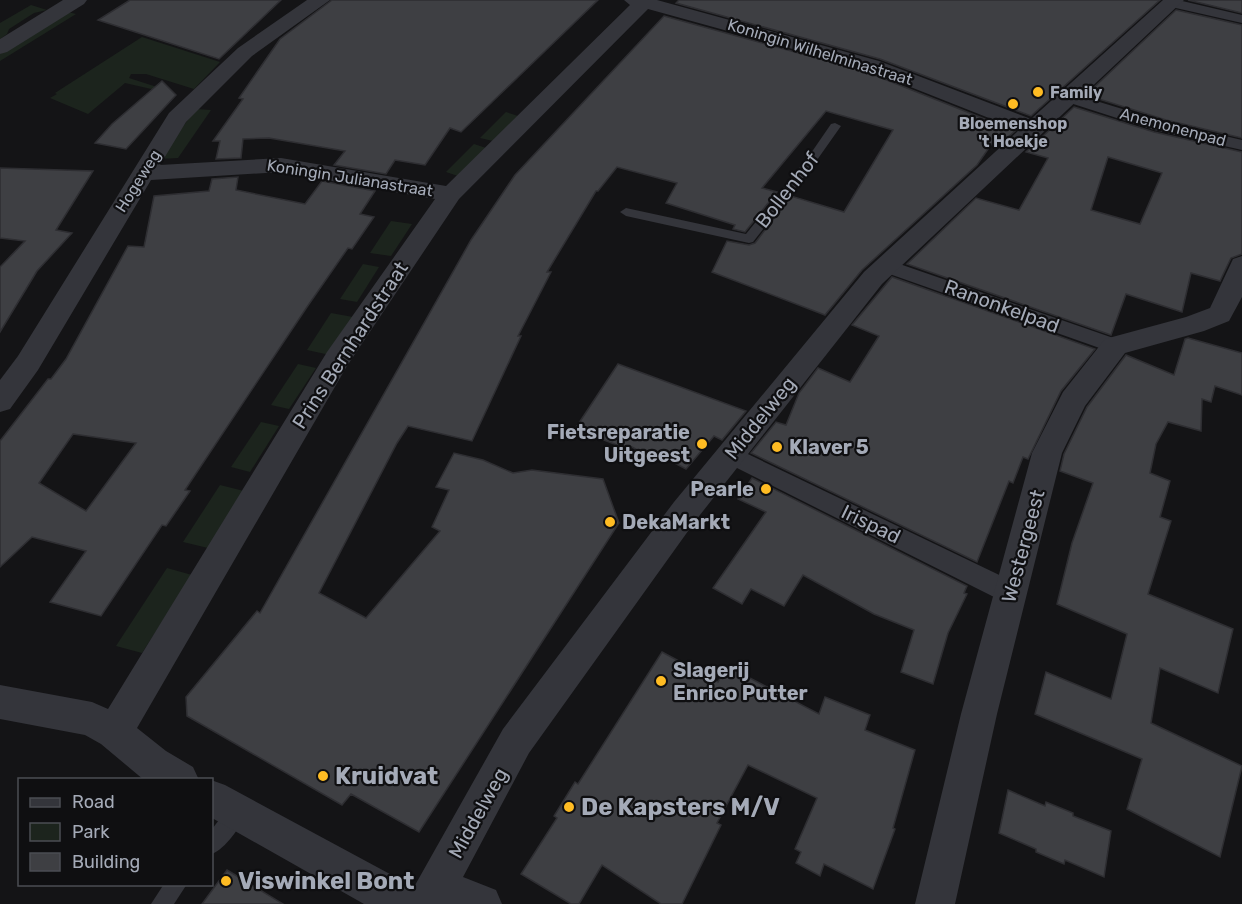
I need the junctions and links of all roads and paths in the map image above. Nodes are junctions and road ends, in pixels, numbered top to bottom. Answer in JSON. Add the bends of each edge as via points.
{"nodes":[{"id":1,"x":77,"y":0,"type":"edge"},
{"id":2,"x":320,"y":0,"type":"edge"},
{"id":3,"x":641,"y":1,"type":"edge"},
{"id":4,"x":1173,"y":2,"type":"edge"},
{"id":5,"x":1242,"y":19,"type":"edge"},
{"id":6,"x":0,"y":48,"type":"edge"},
{"id":7,"x":1070,"y":98,"type":"junction"},
{"id":8,"x":835,"y":126,"type":"dead end"},
{"id":9,"x":1036,"y":129,"type":"junction"},
{"id":10,"x":1242,"y":145,"type":"edge"},
{"id":11,"x":141,"y":174,"type":"junction"},
{"id":12,"x":451,"y":194,"type":"junction"},
{"id":13,"x":626,"y":213,"type":"dead end"},
{"id":14,"x":888,"y":266,"type":"junction"},
{"id":15,"x":1239,"y":274,"type":"edge"},
{"id":16,"x":1115,"y":346,"type":"junction"},
{"id":17,"x":0,"y":401,"type":"edge"},
{"id":18,"x":731,"y":455,"type":"junction"},
{"id":19,"x":1011,"y":593,"type":"junction"},
{"id":20,"x":0,"y":702,"type":"edge"},
{"id":21,"x":114,"y":732,"type":"junction"},
{"id":22,"x":177,"y":778,"type":"edge"},
{"id":23,"x":224,"y":806,"type":"edge"},
{"id":24,"x":213,"y":841,"type":"edge"},
{"id":25,"x":176,"y":886,"type":"edge"},
{"id":26,"x":423,"y":898,"type":"edge"},
{"id":27,"x":161,"y":904,"type":"edge"},
{"id":28,"x":482,"y":904,"type":"edge"},
{"id":29,"x":935,"y":904,"type":"edge"}],
"edges":[{"from":1,"to":6,"type":"street"},
{"from":2,"to":11,"type":"street","name":"Hogeweg","via":[[245,52],[219,76],[177,118]]},
{"from":3,"to":9,"type":"street","name":"Koningin Wilhelminastraat","via":[[872,65]]},
{"from":3,"to":12,"type":"street","name":"Prins Bernhardstraat"},
{"from":4,"to":5,"type":"street"},
{"from":4,"to":7,"type":"street","name":"Middelweg"},
{"from":7,"to":9,"type":"street","name":"Middelweg"},
{"from":7,"to":10,"type":"street","name":"Anemonenpad","via":[[1160,126]]},
{"from":8,"to":13,"type":"lane","name":"Bollenhof","via":[[749,239]]},
{"from":9,"to":14,"type":"street","name":"Middelweg"},
{"from":11,"to":12,"type":"street","name":"Koningin Julianastraat","via":[[281,165]]},
{"from":11,"to":17,"type":"street","name":"Hogeweg","via":[[28,363]]},
{"from":12,"to":21,"type":"street","name":"Prins Bernhardstraat","via":[[337,359]]},
{"from":14,"to":16,"type":"street","name":"Ranonkelpad"},
{"from":14,"to":18,"type":"street","name":"Middelweg","via":[[873,278]]},
{"from":15,"to":16,"type":"street","via":[[1220,314]]},
{"from":16,"to":19,"type":"street","name":"Westergeest","via":[[1073,400],[1047,453]]},
{"from":18,"to":19,"type":"street","name":"Irispad"},
{"from":18,"to":26,"type":"street","name":"Middelweg","via":[[685,511],[516,741]]},
{"from":19,"to":29,"type":"street","name":"Westergeest"},
{"from":20,"to":21,"type":"street","via":[[92,719]]},
{"from":21,"to":22,"type":"street"},
{"from":23,"to":24,"type":"lane"},
{"from":23,"to":26,"type":"street"},
{"from":25,"to":27,"type":"lane"},
{"from":26,"to":28,"type":"street"}]}
